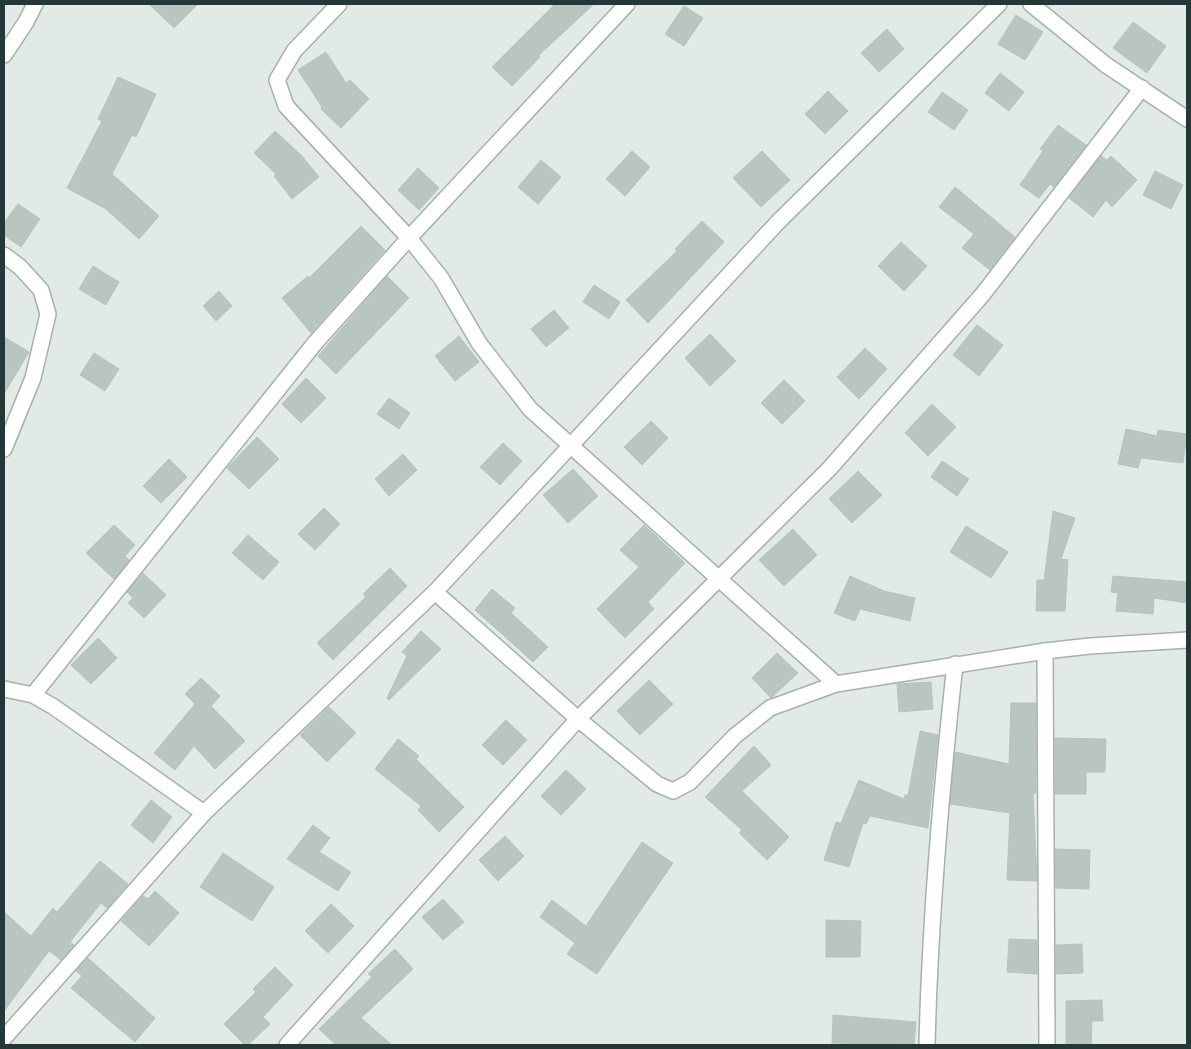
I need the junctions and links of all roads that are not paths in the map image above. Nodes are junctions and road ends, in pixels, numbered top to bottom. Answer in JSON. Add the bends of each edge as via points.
{"nodes":[{"id":1,"x":35,"y":4,"type":"edge"},
{"id":2,"x":339,"y":4,"type":"edge"},
{"id":3,"x":628,"y":4,"type":"edge"},
{"id":4,"x":999,"y":4,"type":"edge"},
{"id":5,"x":1030,"y":4,"type":"edge"},
{"id":6,"x":4,"y":56,"type":"edge"},
{"id":7,"x":1142,"y":88,"type":"junction"},
{"id":8,"x":1187,"y":119,"type":"edge"},
{"id":9,"x":410,"y":238,"type":"junction"},
{"id":10,"x":4,"y":255,"type":"edge"},
{"id":11,"x":570,"y":447,"type":"junction"},
{"id":12,"x":4,"y":449,"type":"edge"},
{"id":13,"x":718,"y":580,"type":"junction"},
{"id":14,"x":435,"y":592,"type":"junction"},
{"id":15,"x":1187,"y":640,"type":"edge"},
{"id":16,"x":1045,"y":651,"type":"junction"},
{"id":17,"x":955,"y":664,"type":"junction"},
{"id":18,"x":836,"y":684,"type":"junction"},
{"id":19,"x":4,"y":689,"type":"edge"},
{"id":20,"x":33,"y":695,"type":"junction"},
{"id":21,"x":578,"y":719,"type":"junction"},
{"id":22,"x":204,"y":813,"type":"junction"},
{"id":23,"x":4,"y":1038,"type":"edge"},
{"id":24,"x":288,"y":1045,"type":"edge"},
{"id":25,"x":927,"y":1045,"type":"edge"},
{"id":26,"x":1047,"y":1045,"type":"edge"}],
"edges":[{"from":1,"to":6,"type":"street"},
{"from":2,"to":9,"type":"street","via":[[294,51],[277,80],[286,106]]},
{"from":3,"to":9,"type":"street"},
{"from":4,"to":11,"type":"street","via":[[778,222]]},
{"from":5,"to":7,"type":"street","via":[[1106,65]]},
{"from":7,"to":8,"type":"street"},
{"from":7,"to":13,"type":"street","via":[[983,294],[830,468]]},
{"from":9,"to":11,"type":"street","via":[[441,278],[479,343],[530,409]]},
{"from":9,"to":20,"type":"street","via":[[315,343]]},
{"from":10,"to":12,"type":"street","via":[[41,290],[48,314],[33,378]]},
{"from":11,"to":13,"type":"street"},
{"from":11,"to":14,"type":"street"},
{"from":13,"to":18,"type":"street"},
{"from":13,"to":21,"type":"street"},
{"from":14,"to":21,"type":"street"},
{"from":14,"to":22,"type":"street"},
{"from":15,"to":16,"type":"street"},
{"from":16,"to":17,"type":"street"},
{"from":16,"to":26,"type":"street"},
{"from":17,"to":18,"type":"street"},
{"from":17,"to":25,"type":"street","via":[[938,819]]},
{"from":18,"to":21,"type":"street","via":[[770,708],[735,736],[690,782],[673,792],[657,784]]},
{"from":19,"to":20,"type":"street"},
{"from":20,"to":22,"type":"street"},
{"from":21,"to":24,"type":"street"},
{"from":22,"to":23,"type":"street"}]}
